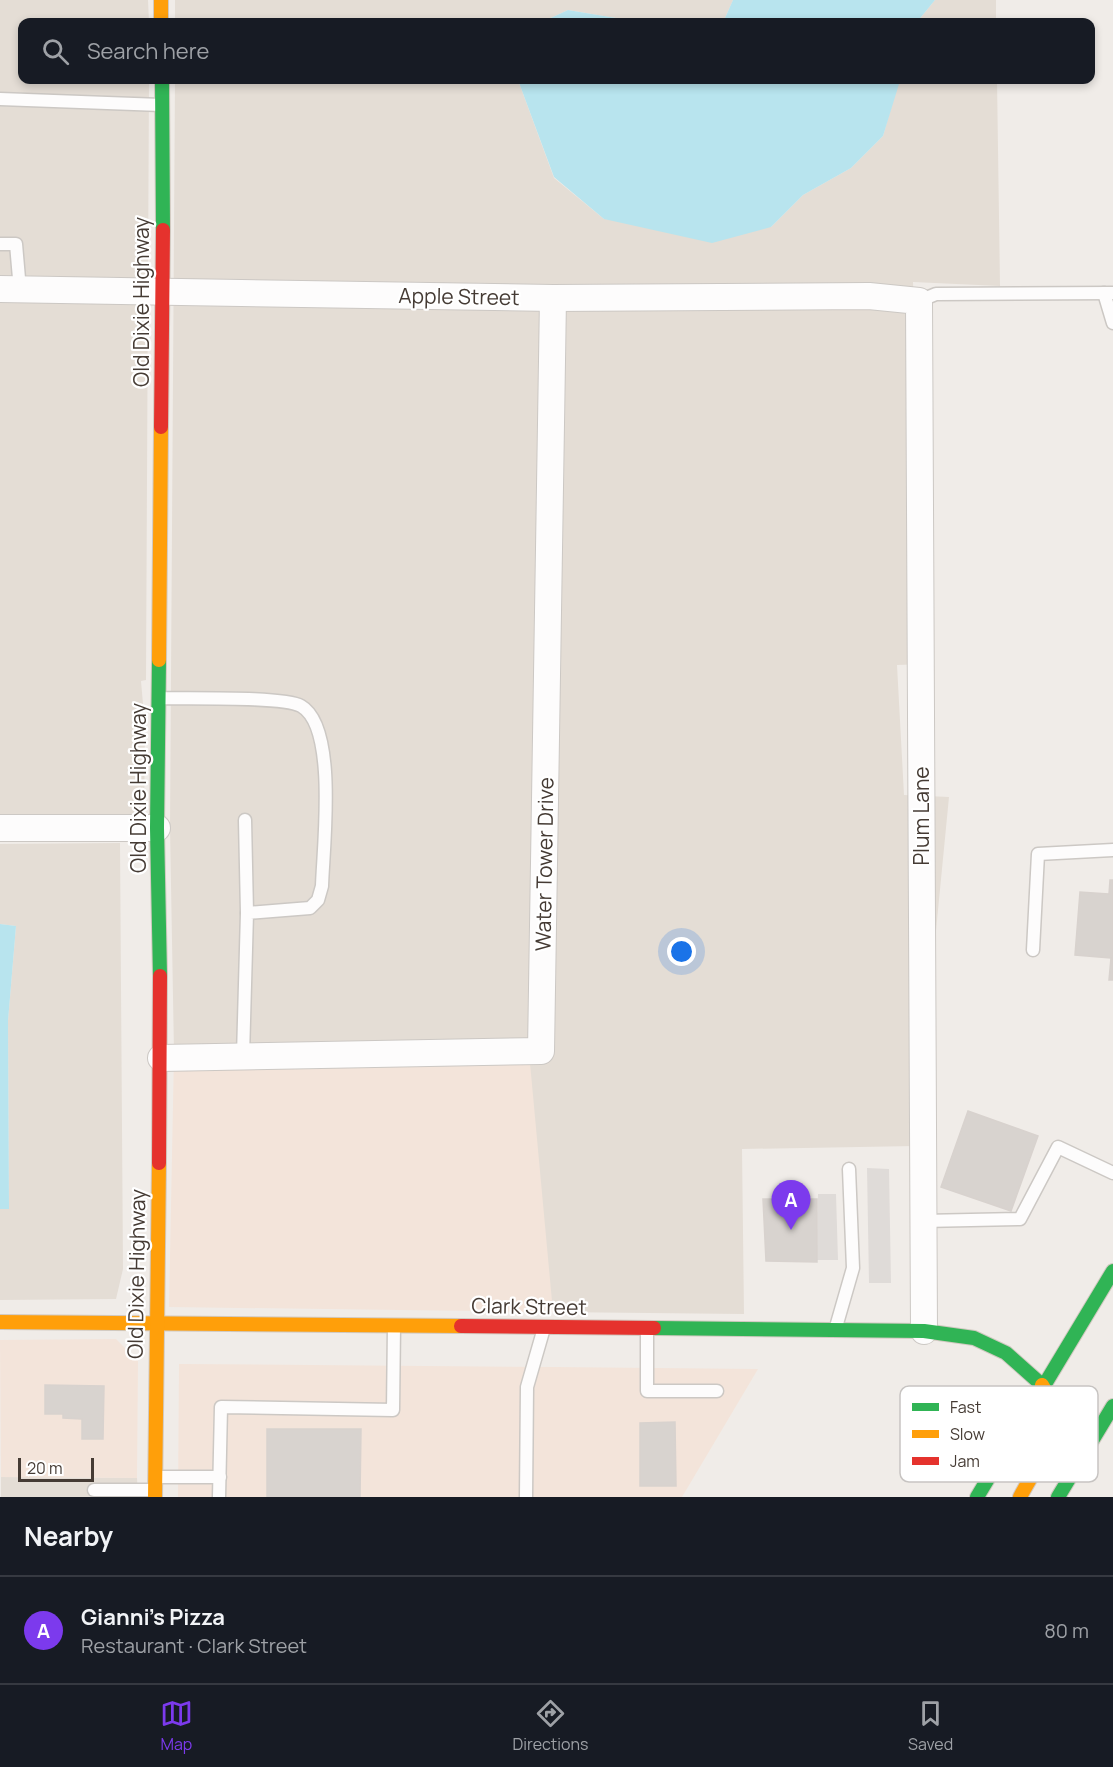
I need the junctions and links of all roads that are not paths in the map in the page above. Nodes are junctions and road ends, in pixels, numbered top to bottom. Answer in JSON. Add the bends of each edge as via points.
{"nodes":[{"id":1,"x":161,"y":0,"type":"edge"},
{"id":2,"x":161,"y":18,"type":"edge"},
{"id":3,"x":162,"y":84,"type":"edge"},
{"id":4,"x":0,"y":99,"type":"edge"},
{"id":5,"x":162,"y":105,"type":"junction"},
{"id":6,"x":0,"y":244,"type":"edge"},
{"id":7,"x":10,"y":290,"type":"edge"},
{"id":8,"x":163,"y":293,"type":"junction"},
{"id":9,"x":1109,"y":293,"type":"edge"},
{"id":10,"x":553,"y":298,"type":"junction"},
{"id":11,"x":919,"y":301,"type":"junction"},
{"id":12,"x":1113,"y":323,"type":"edge"},
{"id":13,"x":159,"y":698,"type":"junction"},
{"id":14,"x":245,"y":820,"type":"dead end"},
{"id":15,"x":0,"y":828,"type":"edge"},
{"id":16,"x":157,"y":828,"type":"junction"},
{"id":17,"x":1113,"y":850,"type":"edge"},
{"id":18,"x":247,"y":913,"type":"junction"},
{"id":19,"x":1032,"y":950,"type":"dead end"},
{"id":20,"x":243,"y":1056,"type":"junction"},
{"id":21,"x":161,"y":1058,"type":"junction"},
{"id":22,"x":849,"y":1169,"type":"dead end"},
{"id":23,"x":1113,"y":1173,"type":"edge"},
{"id":24,"x":923,"y":1221,"type":"junction"},
{"id":25,"x":1113,"y":1271,"type":"edge"},
{"id":26,"x":0,"y":1322,"type":"edge"},
{"id":27,"x":155,"y":1322,"type":"junction"},
{"id":28,"x":394,"y":1325,"type":"junction"},
{"id":29,"x":545,"y":1327,"type":"junction"},
{"id":30,"x":647,"y":1328,"type":"junction"},
{"id":31,"x":835,"y":1330,"type":"junction"},
{"id":32,"x":924,"y":1331,"type":"junction"},
{"id":33,"x":1042,"y":1385,"type":"joint"},
{"id":34,"x":717,"y":1391,"type":"dead end"},
{"id":35,"x":1113,"y":1406,"type":"edge"},
{"id":36,"x":1098,"y":1431,"type":"edge"},
{"id":37,"x":219,"y":1477,"type":"junction"},
{"id":38,"x":986,"y":1482,"type":"edge"},
{"id":39,"x":1028,"y":1482,"type":"edge"},
{"id":40,"x":1067,"y":1482,"type":"edge"},
{"id":41,"x":155,"y":1488,"type":"edge"},
{"id":42,"x":94,"y":1490,"type":"dead end"},
{"id":43,"x":219,"y":1497,"type":"edge"},
{"id":44,"x":526,"y":1497,"type":"edge"},
{"id":45,"x":977,"y":1497,"type":"edge"},
{"id":46,"x":1020,"y":1497,"type":"edge"},
{"id":47,"x":1058,"y":1497,"type":"edge"}],
"edges":[{"from":1,"to":2,"type":"main road"},
{"from":3,"to":5,"type":"main road","name":"Old Dixie Highway"},
{"from":4,"to":5,"type":"lane"},
{"from":5,"to":8,"type":"main road","name":"Old Dixie Highway"},
{"from":6,"to":7,"type":"lane","via":[[16,244]]},
{"from":7,"to":8,"type":"street","name":"Apple Street"},
{"from":8,"to":10,"type":"street","name":"Apple Street"},
{"from":8,"to":13,"type":"main road","name":"Old Dixie Highway"},
{"from":9,"to":11,"type":"lane","via":[[936,294]]},
{"from":9,"to":12,"type":"lane"},
{"from":10,"to":11,"type":"street","name":"Apple Street","via":[[869,296]]},
{"from":10,"to":20,"type":"street","name":"Water Tower Drive","via":[[541,1051]]},
{"from":11,"to":24,"type":"street","name":"Plum Lane"},
{"from":13,"to":16,"type":"main road","name":"Old Dixie Highway"},
{"from":13,"to":18,"type":"lane","via":[[280,701],[300,706],[312,717],[319,732],[325,770],[322,886],[318,900],[300,911]]},
{"from":14,"to":18,"type":"lane"},
{"from":15,"to":16,"type":"street"},
{"from":16,"to":21,"type":"main road","name":"Old Dixie Highway"},
{"from":17,"to":19,"type":"lane","via":[[1038,854]]},
{"from":18,"to":20,"type":"lane"},
{"from":20,"to":21,"type":"street","name":"Water Tower Drive"},
{"from":21,"to":27,"type":"main road","name":"Old Dixie Highway"},
{"from":22,"to":31,"type":"lane","via":[[854,1268]]},
{"from":23,"to":24,"type":"lane","via":[[1058,1147],[1020,1218]]},
{"from":24,"to":32,"type":"street","name":"Plum Lane"},
{"from":25,"to":33,"type":"main road"},
{"from":26,"to":27,"type":"main road","name":"Clark Street"},
{"from":27,"to":28,"type":"main road","name":"Clark Street"},
{"from":27,"to":41,"type":"main road","name":"Old Dixie Highway"},
{"from":28,"to":29,"type":"main road","name":"Clark Street"},
{"from":28,"to":37,"type":"lane","via":[[393,1410],[221,1407]]},
{"from":29,"to":30,"type":"main road","name":"Clark Street"},
{"from":29,"to":44,"type":"lane","via":[[528,1387]]},
{"from":30,"to":31,"type":"main road","name":"Clark Street"},
{"from":30,"to":34,"type":"lane","via":[[647,1391]]},
{"from":31,"to":32,"type":"main road","name":"Clark Street"},
{"from":32,"to":33,"type":"main road","name":"Clark Street","via":[[974,1338],[1006,1353]]},
{"from":35,"to":36,"type":"main road"},
{"from":37,"to":41,"type":"lane"},
{"from":37,"to":43,"type":"lane"},
{"from":38,"to":45,"type":"main road"},
{"from":39,"to":46,"type":"main road"},
{"from":40,"to":47,"type":"main road"},
{"from":41,"to":42,"type":"lane"}]}
